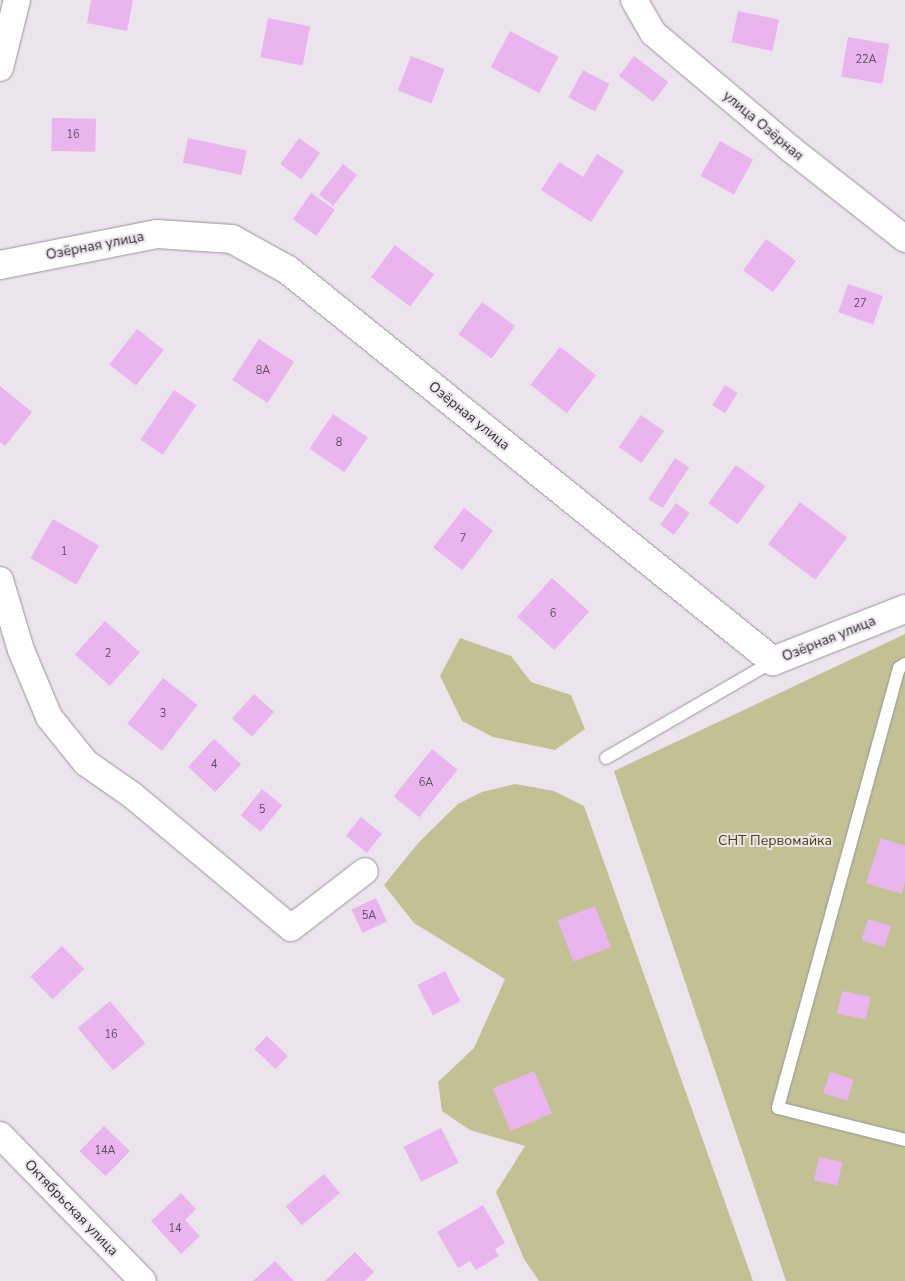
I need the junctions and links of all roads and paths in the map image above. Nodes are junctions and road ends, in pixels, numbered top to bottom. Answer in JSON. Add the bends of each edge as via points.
{"nodes":[{"id":1,"x":17,"y":0,"type":"edge"},
{"id":2,"x":634,"y":0,"type":"edge"},
{"id":3,"x":0,"y":68,"type":"edge"},
{"id":4,"x":905,"y":239,"type":"edge"},
{"id":5,"x":0,"y":265,"type":"edge"},
{"id":6,"x":0,"y":580,"type":"edge"},
{"id":7,"x":905,"y":609,"type":"edge"},
{"id":8,"x":773,"y":661,"type":"junction"},
{"id":9,"x":905,"y":664,"type":"edge"},
{"id":10,"x":606,"y":758,"type":"dead end"},
{"id":11,"x":365,"y":870,"type":"dead end"},
{"id":12,"x":0,"y":1135,"type":"edge"},
{"id":13,"x":905,"y":1140,"type":"edge"},
{"id":14,"x":143,"y":1281,"type":"edge"}],
"edges":[{"from":1,"to":3,"type":"street"},
{"from":2,"to":4,"type":"street","name":"улица Озёрная","via":[[653,33],[792,150]]},
{"from":5,"to":8,"type":"street","name":"Озёрная улица","via":[[158,234],[232,239],[288,270]]},
{"from":6,"to":11,"type":"street","via":[[21,650],[49,716],[86,763],[132,795],[291,928]]},
{"from":7,"to":8,"type":"street","name":"Озёрная улица"},
{"from":8,"to":10,"type":"lane"},
{"from":9,"to":13,"type":"lane","via":[[899,668],[778,1108]]},
{"from":12,"to":14,"type":"street","name":"Октябрьская улица"}]}
